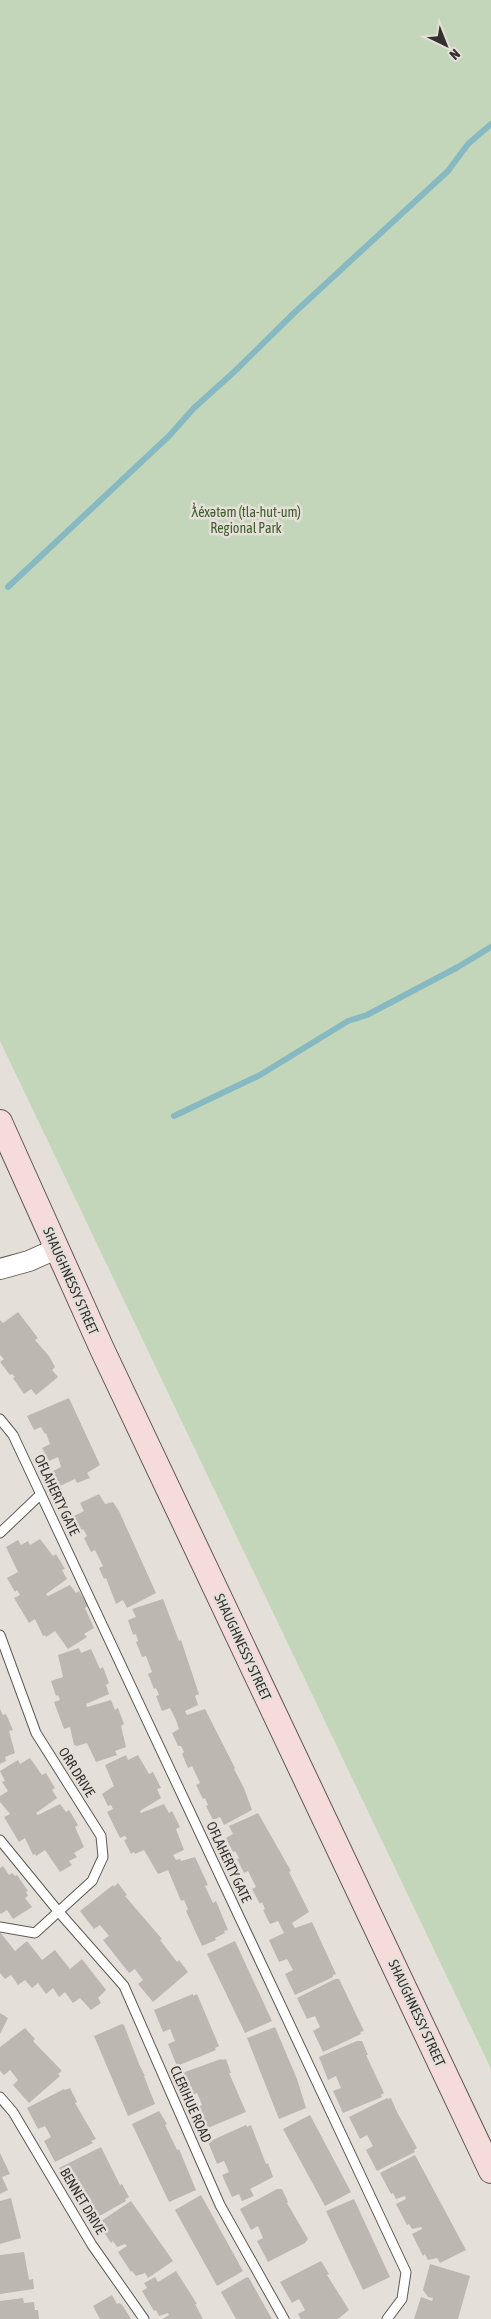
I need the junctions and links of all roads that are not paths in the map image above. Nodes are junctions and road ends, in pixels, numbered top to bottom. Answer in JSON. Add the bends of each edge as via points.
{"nodes":[{"id":1,"x":0,"y":1122,"type":"edge"},
{"id":2,"x":56,"y":1249,"type":"junction"},
{"id":3,"x":0,"y":1269,"type":"edge"},
{"id":4,"x":0,"y":1419,"type":"edge"},
{"id":5,"x":41,"y":1494,"type":"junction"},
{"id":6,"x":0,"y":1533,"type":"edge"},
{"id":7,"x":0,"y":1635,"type":"edge"},
{"id":8,"x":0,"y":1840,"type":"edge"},
{"id":9,"x":58,"y":1911,"type":"junction"},
{"id":10,"x":0,"y":1927,"type":"edge"},
{"id":11,"x":0,"y":2097,"type":"edge"},
{"id":12,"x":491,"y":2171,"type":"edge"},
{"id":13,"x":144,"y":2319,"type":"edge"},
{"id":14,"x":284,"y":2319,"type":"edge"},
{"id":15,"x":387,"y":2319,"type":"edge"}],
"edges":[{"from":1,"to":2,"type":"main road","name":"SHAUGHNESSY STREET"},
{"from":2,"to":3,"type":"street"},
{"from":2,"to":12,"type":"main road","name":"SHAUGHNESSY STREET"},
{"from":4,"to":5,"type":"lane","name":"OFLAHERTY GATE","via":[[13,1435]]},
{"from":5,"to":6,"type":"lane"},
{"from":5,"to":15,"type":"lane","name":"OFLAHERTY GATE","via":[[406,2272],[402,2299]]},
{"from":7,"to":9,"type":"lane","name":"ORR DRIVE","via":[[36,1733],[101,1836],[103,1857],[92,1881]]},
{"from":8,"to":9,"type":"lane","name":"CLERIHUE ROAD"},
{"from":9,"to":10,"type":"lane","via":[[35,1933]]},
{"from":9,"to":14,"type":"lane","name":"CLERIHUE ROAD","via":[[124,1986],[220,2205]]},
{"from":11,"to":13,"type":"lane","name":"BENNET DRIVE","via":[[13,2112],[92,2245]]}]}
